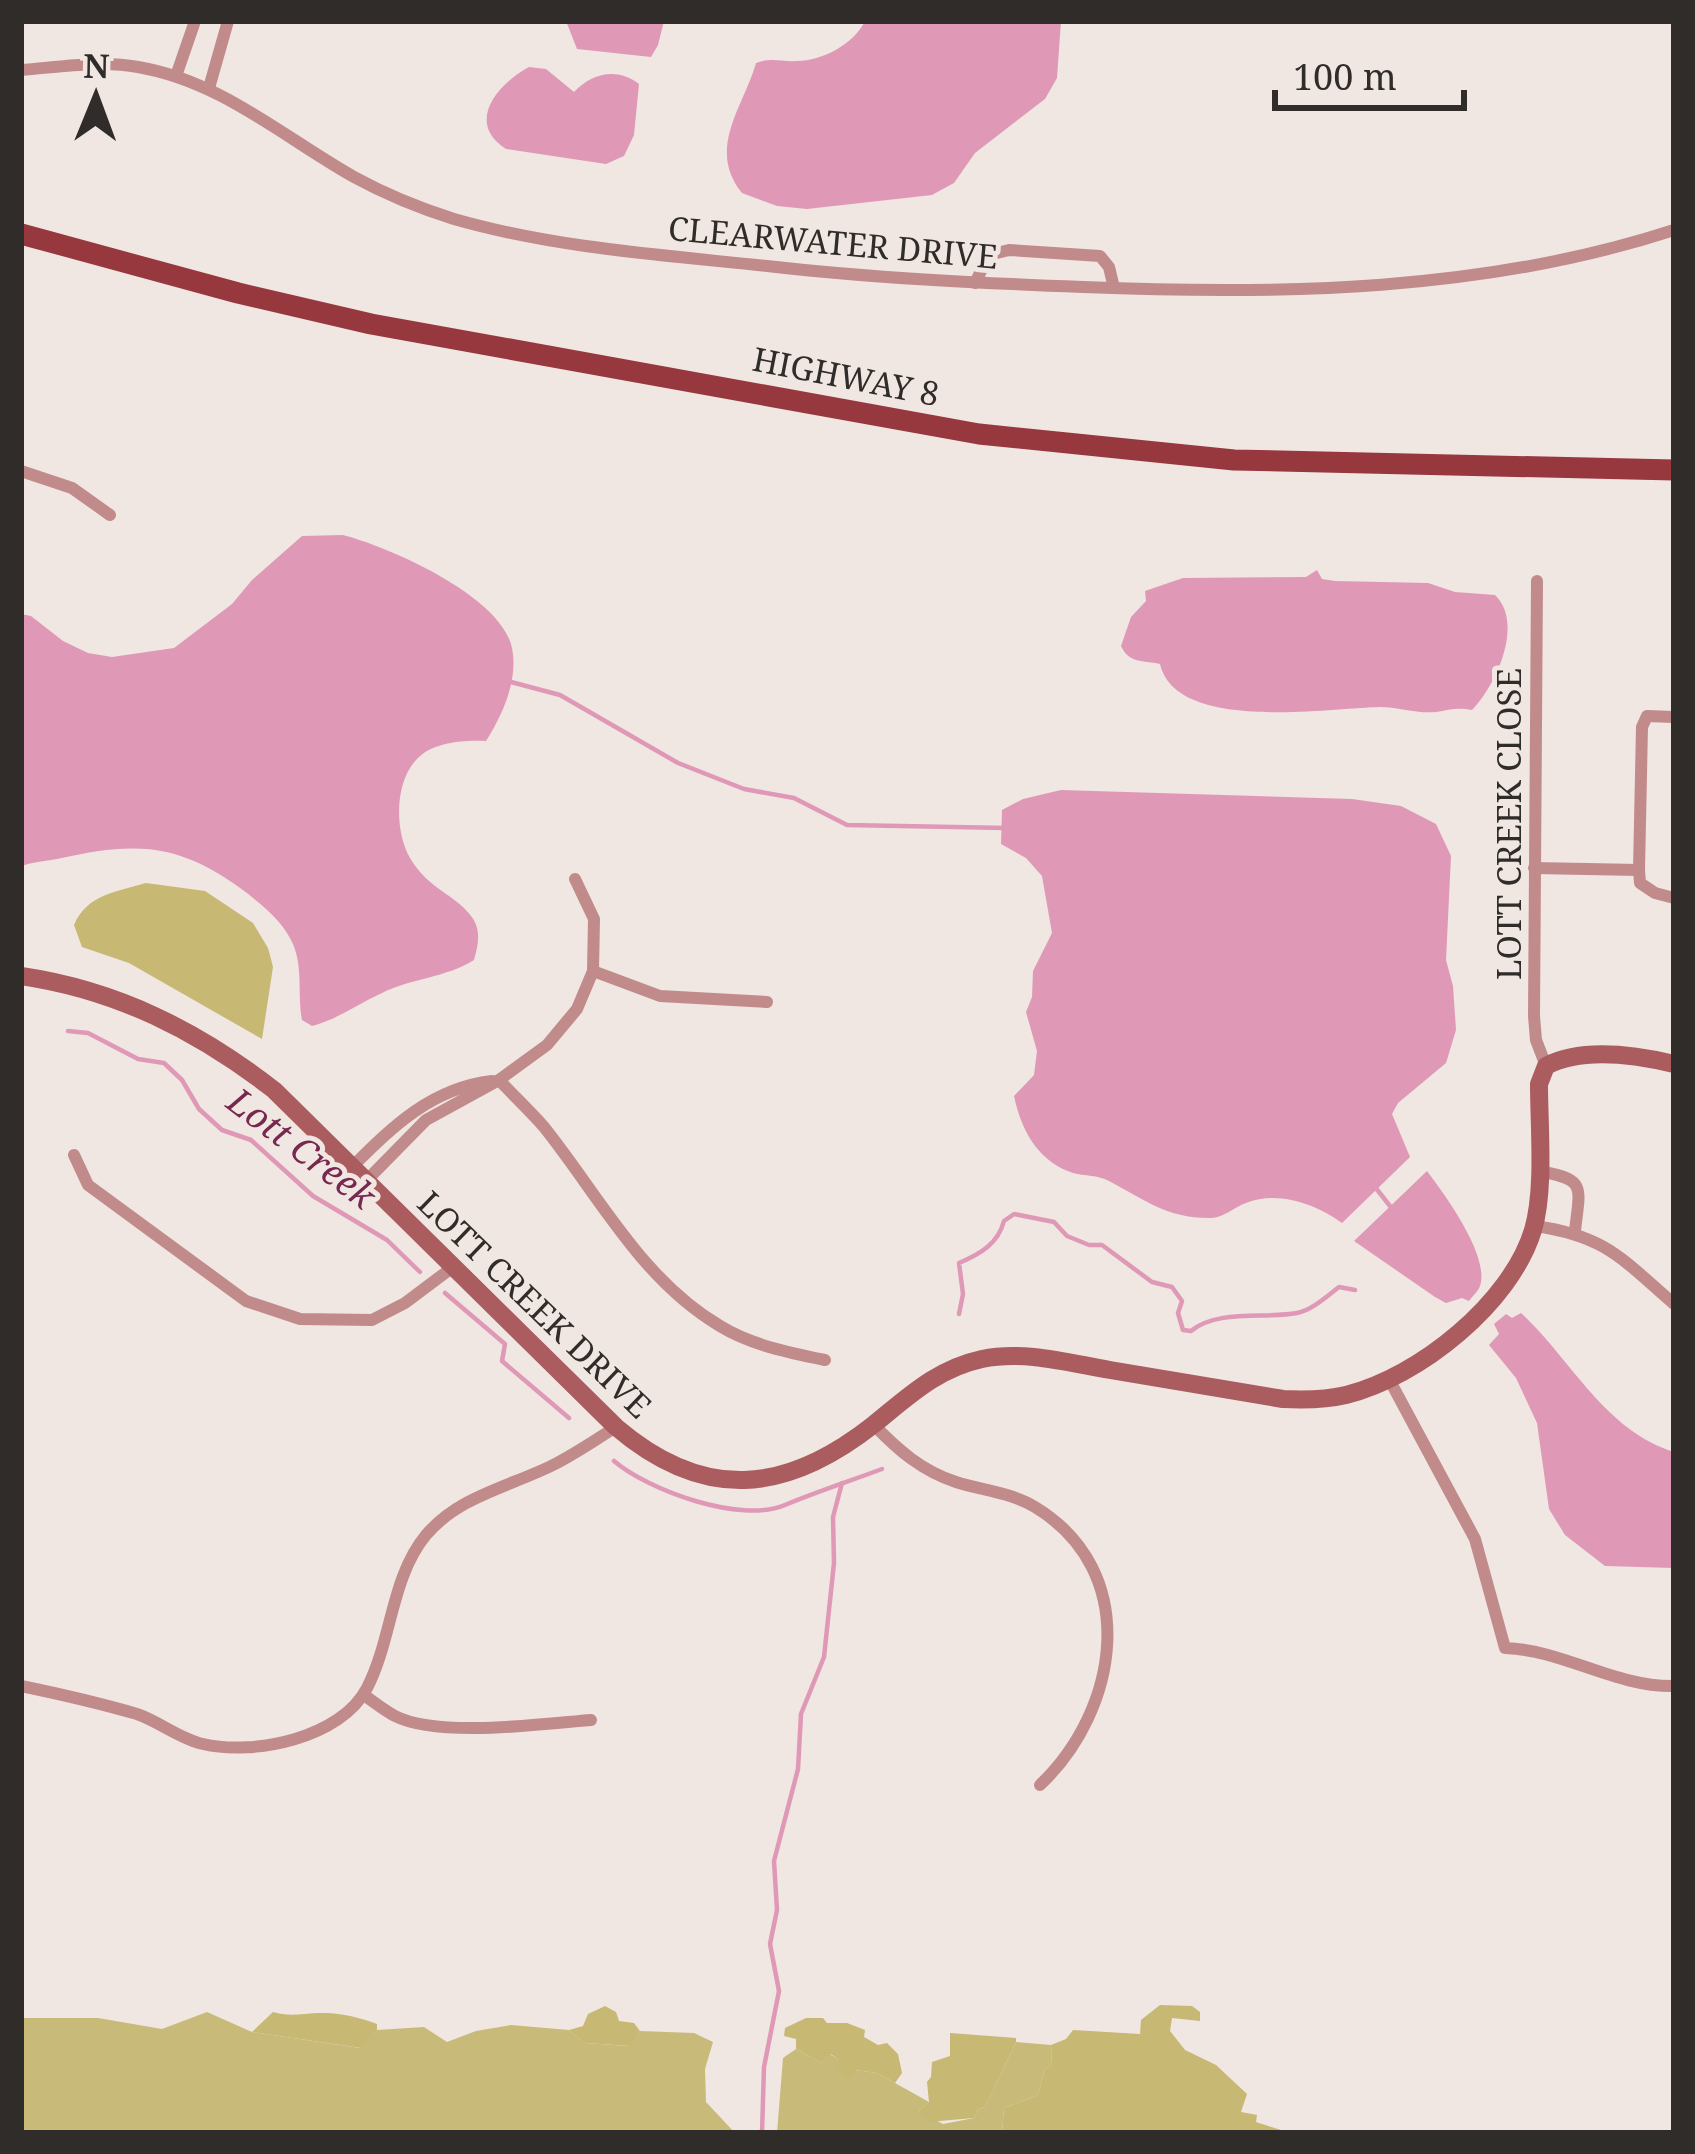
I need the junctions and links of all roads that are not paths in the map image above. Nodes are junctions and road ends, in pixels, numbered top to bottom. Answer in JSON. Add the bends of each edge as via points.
{"nodes":[{"id":1,"x":195,"y":21,"type":"edge"},
{"id":2,"x":228,"y":21,"type":"edge"},
{"id":3,"x":21,"y":70,"type":"edge"},
{"id":4,"x":176,"y":76,"type":"junction"},
{"id":5,"x":209,"y":88,"type":"junction"},
{"id":6,"x":1674,"y":230,"type":"edge"},
{"id":7,"x":21,"y":234,"type":"edge"},
{"id":8,"x":975,"y":283,"type":"junction"},
{"id":9,"x":1114,"y":288,"type":"junction"},
{"id":10,"x":1674,"y":470,"type":"edge"},
{"id":11,"x":21,"y":471,"type":"edge"},
{"id":12,"x":110,"y":514,"type":"dead end"},
{"id":13,"x":1538,"y":581,"type":"dead end"},
{"id":14,"x":1674,"y":717,"type":"edge"},
{"id":15,"x":1534,"y":868,"type":"junction"},
{"id":16,"x":1639,"y":870,"type":"junction"},
{"id":17,"x":575,"y":879,"type":"dead end"},
{"id":18,"x":1674,"y":898,"type":"edge"},
{"id":19,"x":593,"y":971,"type":"junction"},
{"id":20,"x":21,"y":976,"type":"edge"},
{"id":21,"x":767,"y":1001,"type":"dead end"},
{"id":22,"x":1674,"y":1064,"type":"edge"},
{"id":23,"x":1546,"y":1066,"type":"junction"},
{"id":24,"x":499,"y":1080,"type":"junction"},
{"id":25,"x":74,"y":1155,"type":"dead end"},
{"id":26,"x":1538,"y":1172,"type":"junction"},
{"id":27,"x":359,"y":1174,"type":"junction"},
{"id":28,"x":1535,"y":1226,"type":"junction"},
{"id":29,"x":1576,"y":1231,"type":"junction"},
{"id":30,"x":453,"y":1267,"type":"junction"},
{"id":31,"x":1674,"y":1304,"type":"edge"},
{"id":32,"x":825,"y":1360,"type":"dead end"},
{"id":33,"x":1389,"y":1379,"type":"junction"},
{"id":34,"x":874,"y":1425,"type":"junction"},
{"id":35,"x":616,"y":1427,"type":"junction"},
{"id":36,"x":21,"y":1686,"type":"edge"},
{"id":37,"x":1674,"y":1686,"type":"edge"},
{"id":38,"x":364,"y":1695,"type":"junction"},
{"id":39,"x":591,"y":1720,"type":"dead end"},
{"id":40,"x":1040,"y":1785,"type":"dead end"}],
"edges":[{"from":1,"to":4,"type":"street"},
{"from":2,"to":5,"type":"street"},
{"from":3,"to":4,"type":"street","name":"CLEARWATER DRIVE","via":[[94,64]]},
{"from":4,"to":5,"type":"street","name":"CLEARWATER DRIVE"},
{"from":5,"to":8,"type":"street","name":"CLEARWATER DRIVE","via":[[351,176],[459,220],[618,249]]},
{"from":6,"to":9,"type":"street","name":"CLEARWATER DRIVE","via":[[1532,266],[1392,284],[1274,292]]},
{"from":7,"to":10,"type":"main road","name":"HIGHWAY 8","via":[[371,324],[979,434],[1234,460]]},
{"from":8,"to":9,"type":"street","name":"CLEARWATER DRIVE"},
{"from":8,"to":9,"type":"street","via":[[989,255],[1009,250],[1100,256]]},
{"from":11,"to":12,"type":"street","via":[[72,488]]},
{"from":13,"to":15,"type":"street","name":"LOTT CREEK CLOSE"},
{"from":14,"to":16,"type":"street","via":[[1647,716],[1642,727]]},
{"from":15,"to":16,"type":"street"},
{"from":15,"to":23,"type":"street","name":"LOTT CREEK CLOSE","via":[[1534,1032]]},
{"from":16,"to":18,"type":"street","via":[[1640,883]]},
{"from":17,"to":19,"type":"street","via":[[595,919]]},
{"from":19,"to":21,"type":"street","via":[[661,996]]},
{"from":19,"to":24,"type":"street","via":[[578,1009],[547,1045]]},
{"from":20,"to":27,"type":"street","name":"LOTT CREEK DRIVE","via":[[118,1000],[205,1040],[274,1090]]},
{"from":22,"to":23,"type":"street","via":[[1598,1055]]},
{"from":23,"to":26,"type":"street","name":"LOTT CREEK DRIVE"},
{"from":24,"to":27,"type":"street","via":[[470,1084],[398,1120]]},
{"from":24,"to":32,"type":"street","via":[[678,1298],[723,1329]]},
{"from":25,"to":30,"type":"street","via":[[88,1185],[246,1301],[300,1319],[372,1320]]},
{"from":26,"to":28,"type":"street","name":"LOTT CREEK DRIVE"},
{"from":26,"to":29,"type":"street","via":[[1576,1182]]},
{"from":27,"to":30,"type":"street","name":"LOTT CREEK DRIVE"},
{"from":28,"to":29,"type":"street"},
{"from":28,"to":33,"type":"street","name":"LOTT CREEK DRIVE","via":[[1514,1274],[1489,1305]]},
{"from":29,"to":31,"type":"street"},
{"from":30,"to":35,"type":"street","name":"LOTT CREEK DRIVE"},
{"from":33,"to":34,"type":"street","name":"LOTT CREEK DRIVE","via":[[1317,1400],[1282,1399],[1028,1356],[985,1358],[946,1370]]},
{"from":33,"to":37,"type":"street","via":[[1474,1539],[1505,1648],[1533,1649],[1623,1681]]},
{"from":34,"to":35,"type":"street","name":"LOTT CREEK DRIVE","via":[[817,1462],[759,1480],[672,1467]]},
{"from":34,"to":40,"type":"street","via":[[936,1475],[1035,1507],[1067,1533],[1098,1579],[1109,1639],[1105,1672],[1064,1762]]},
{"from":35,"to":38,"type":"street","via":[[553,1465],[459,1505],[425,1536]]},
{"from":36,"to":38,"type":"street","via":[[238,1749],[303,1737]]},
{"from":38,"to":39,"type":"street","via":[[398,1718],[429,1725]]}]}
